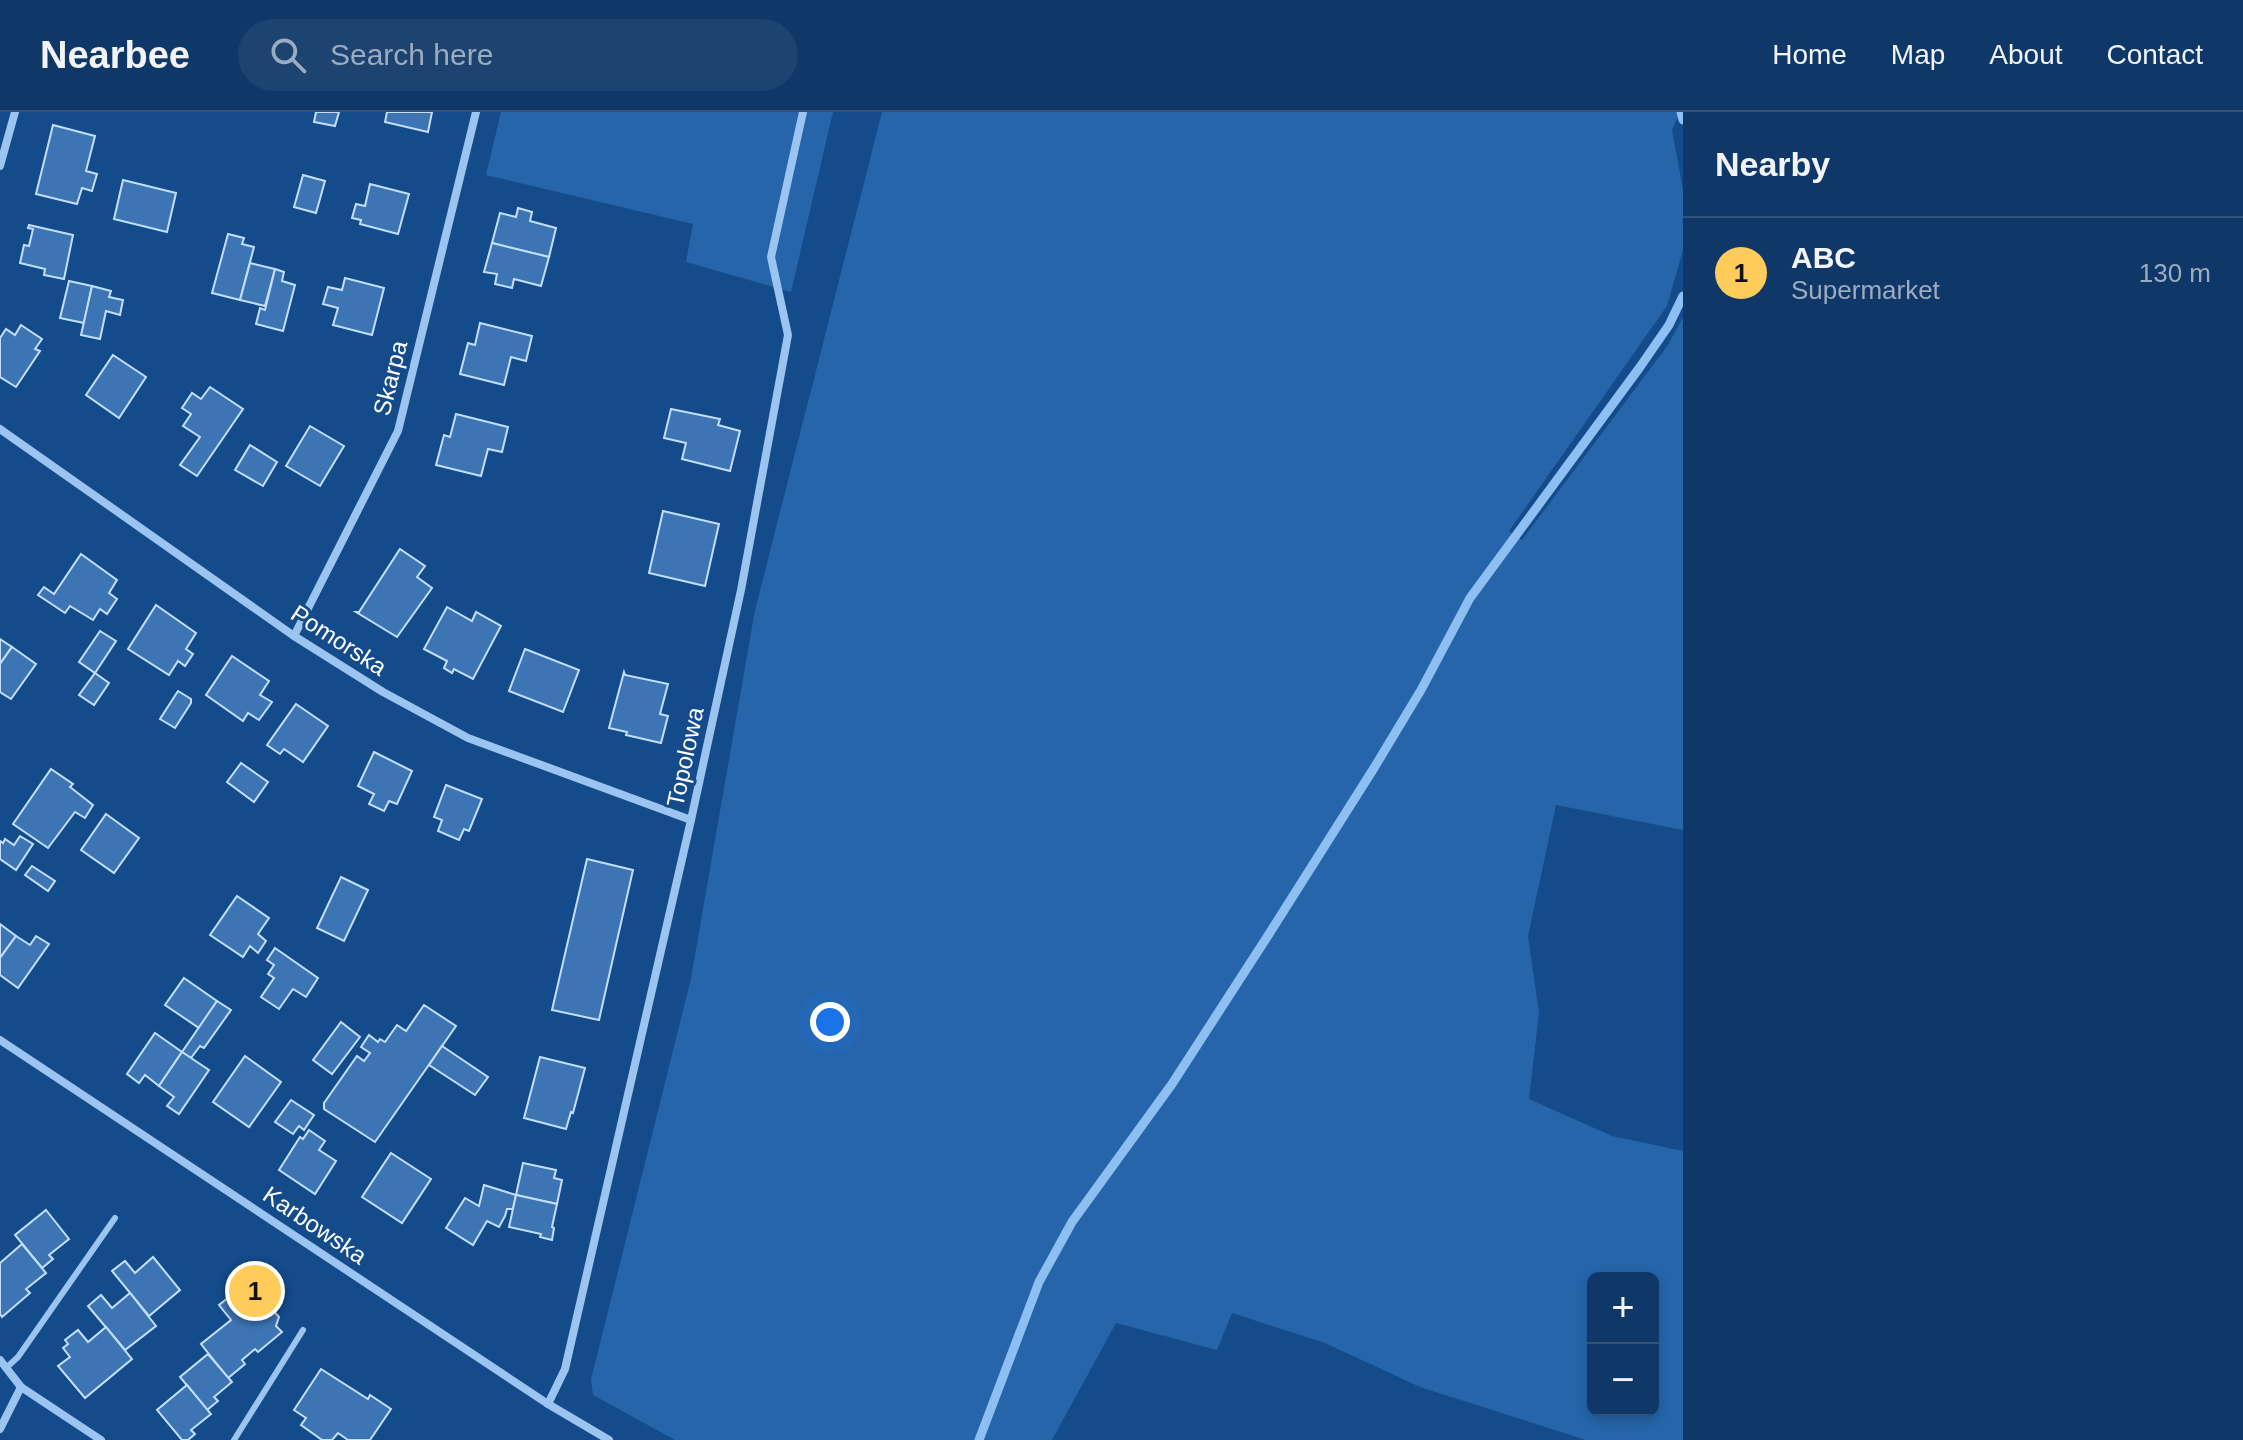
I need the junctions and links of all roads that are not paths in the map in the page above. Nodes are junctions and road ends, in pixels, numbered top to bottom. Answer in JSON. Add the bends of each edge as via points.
{"nodes":[{"id":1,"x":15,"y":112,"type":"edge"},
{"id":2,"x":476,"y":112,"type":"edge"},
{"id":3,"x":803,"y":112,"type":"edge"},
{"id":4,"x":0,"y":121,"type":"edge"},
{"id":5,"x":11,"y":128,"type":"junction"},
{"id":6,"x":0,"y":166,"type":"edge"},
{"id":7,"x":0,"y":429,"type":"edge"},
{"id":8,"x":294,"y":636,"type":"junction"},
{"id":9,"x":691,"y":820,"type":"junction"},
{"id":10,"x":0,"y":1040,"type":"edge"},
{"id":11,"x":115,"y":1218,"type":"dead end"},
{"id":12,"x":303,"y":1330,"type":"dead end"},
{"id":13,"x":3,"y":1364,"type":"edge"},
{"id":14,"x":21,"y":1387,"type":"junction"},
{"id":15,"x":548,"y":1404,"type":"junction"},
{"id":16,"x":0,"y":1429,"type":"edge"},
{"id":17,"x":101,"y":1440,"type":"edge"},
{"id":18,"x":234,"y":1440,"type":"edge"},
{"id":19,"x":609,"y":1440,"type":"edge"}],
"edges":[{"from":1,"to":5,"type":"street"},
{"from":2,"to":8,"type":"street","name":"Skarpa","via":[[398,431]]},
{"from":3,"to":9,"type":"street","name":"Topolowa","via":[[771,257],[788,335]]},
{"from":4,"to":5,"type":"street"},
{"from":5,"to":6,"type":"street"},
{"from":7,"to":8,"type":"street","name":"Pomorska"},
{"from":8,"to":9,"type":"street","name":"Pomorska","via":[[468,738]]},
{"from":9,"to":15,"type":"street","name":"Topolowa","via":[[568,1358]]},
{"from":10,"to":15,"type":"street","name":"Karbowska"},
{"from":11,"to":13,"type":"lane","via":[[18,1357]]},
{"from":12,"to":18,"type":"lane"},
{"from":13,"to":14,"type":"street"},
{"from":14,"to":16,"type":"street"},
{"from":14,"to":17,"type":"street"},
{"from":15,"to":19,"type":"street","name":"Karbowska"}]}
